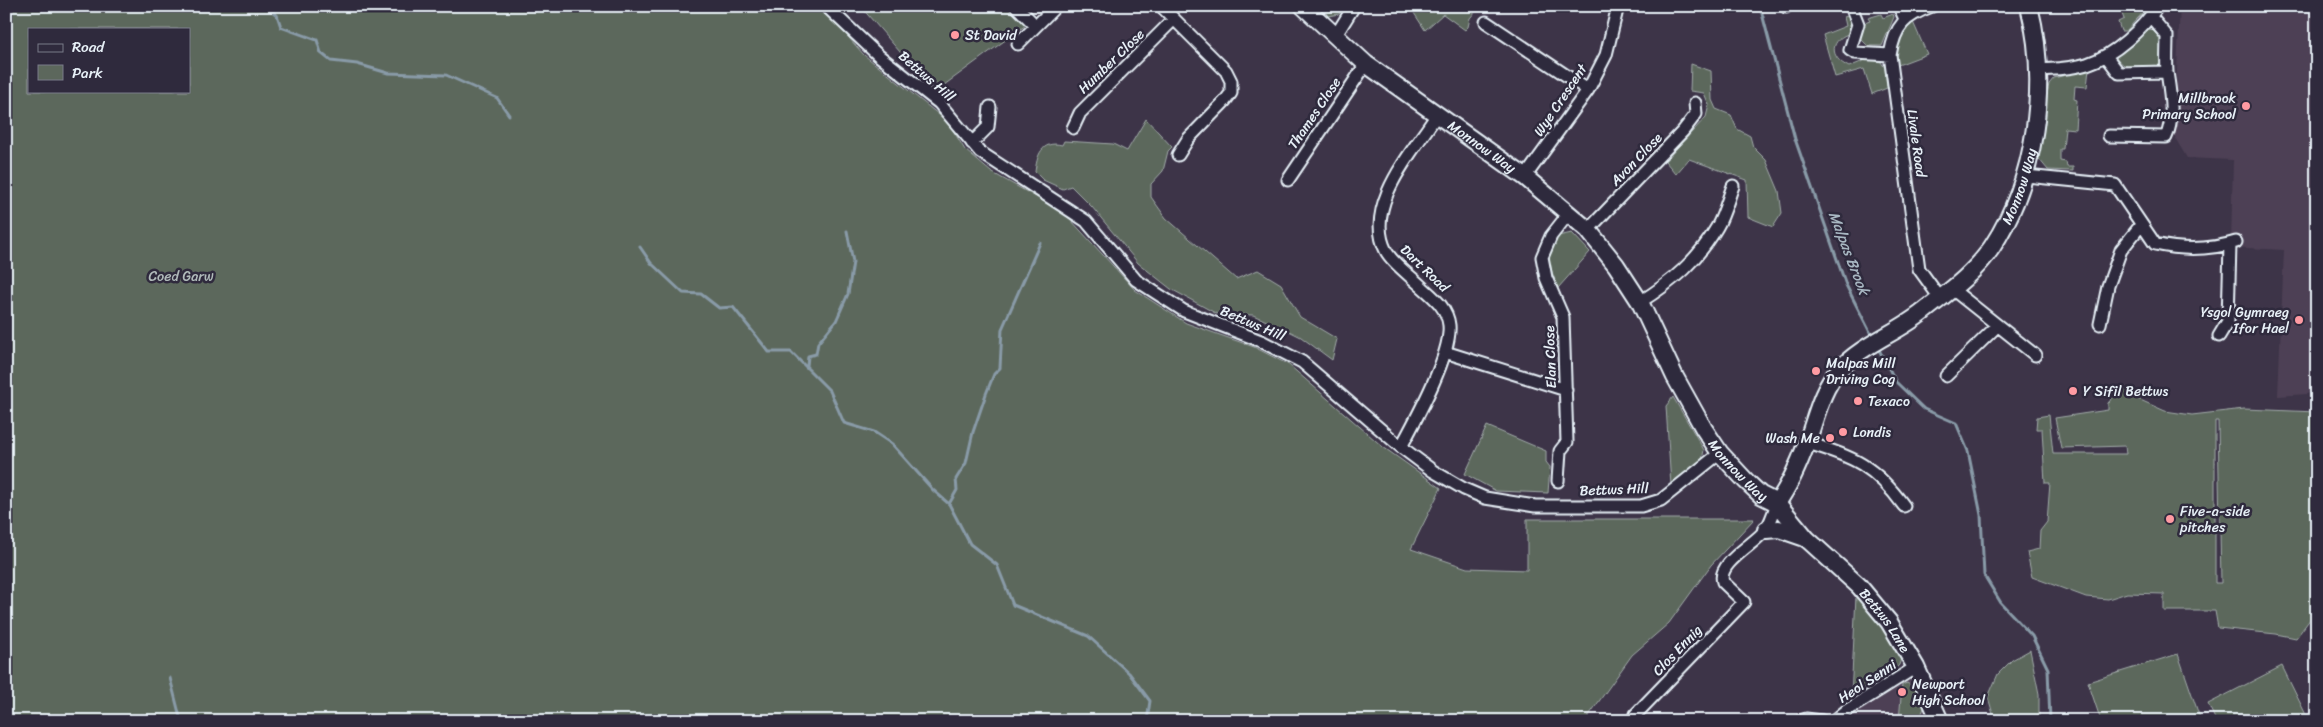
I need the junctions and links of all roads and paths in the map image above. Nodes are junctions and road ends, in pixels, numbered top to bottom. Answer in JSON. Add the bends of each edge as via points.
{"nodes":[{"id":1,"x":826,"y":6,"type":"edge"},
{"id":2,"x":1016,"y":6,"type":"edge"},
{"id":3,"x":1056,"y":6,"type":"edge"},
{"id":4,"x":1161,"y":6,"type":"edge"},
{"id":5,"x":1303,"y":6,"type":"edge"},
{"id":6,"x":1354,"y":6,"type":"edge"},
{"id":7,"x":1618,"y":6,"type":"edge"},
{"id":8,"x":1851,"y":6,"type":"edge"},
{"id":9,"x":1899,"y":6,"type":"edge"},
{"id":10,"x":1932,"y":6,"type":"edge"},
{"id":11,"x":2030,"y":6,"type":"edge"},
{"id":12,"x":2158,"y":6,"type":"edge"},
{"id":13,"x":2151,"y":17,"type":"junction"},
{"id":14,"x":1174,"y":19,"type":"junction"},
{"id":15,"x":1905,"y":19,"type":"junction"},
{"id":16,"x":1486,"y":22,"type":"dead end"},
{"id":17,"x":1036,"y":26,"type":"junction"},
{"id":18,"x":1336,"y":35,"type":"junction"},
{"id":19,"x":1018,"y":44,"type":"dead end"},
{"id":20,"x":1890,"y":55,"type":"junction"},
{"id":21,"x":2106,"y":56,"type":"junction"},
{"id":22,"x":1366,"y":64,"type":"junction"},
{"id":23,"x":2038,"y":70,"type":"junction"},
{"id":24,"x":2167,"y":72,"type":"junction"},
{"id":25,"x":1588,"y":90,"type":"junction"},
{"id":26,"x":1695,"y":103,"type":"dead end"},
{"id":27,"x":990,"y":107,"type":"dead end"},
{"id":28,"x":1436,"y":116,"type":"junction"},
{"id":29,"x":1073,"y":128,"type":"dead end"},
{"id":30,"x":2109,"y":136,"type":"dead end"},
{"id":31,"x":972,"y":143,"type":"junction"},
{"id":32,"x":1178,"y":155,"type":"dead end"},
{"id":33,"x":2026,"y":176,"type":"junction"},
{"id":34,"x":1525,"y":177,"type":"junction"},
{"id":35,"x":1288,"y":180,"type":"dead end"},
{"id":36,"x":1732,"y":186,"type":"dead end"},
{"id":37,"x":1569,"y":213,"type":"junction"},
{"id":38,"x":2141,"y":225,"type":"junction"},
{"id":39,"x":1588,"y":230,"type":"junction"},
{"id":40,"x":1946,"y":293,"type":"junction"},
{"id":41,"x":1640,"y":302,"type":"junction"},
{"id":42,"x":2100,"y":324,"type":"dead end"},
{"id":43,"x":1997,"y":326,"type":"junction"},
{"id":44,"x":2219,"y":336,"type":"dead end"},
{"id":45,"x":1445,"y":352,"type":"junction"},
{"id":46,"x":2035,"y":355,"type":"dead end"},
{"id":47,"x":1946,"y":376,"type":"dead end"},
{"id":48,"x":1566,"y":390,"type":"junction"},
{"id":49,"x":1807,"y":443,"type":"junction"},
{"id":50,"x":1401,"y":447,"type":"junction"},
{"id":51,"x":1720,"y":453,"type":"junction"},
{"id":52,"x":1558,"y":481,"type":"dead end"},
{"id":53,"x":1777,"y":503,"type":"junction"},
{"id":54,"x":1904,"y":506,"type":"dead end"},
{"id":55,"x":1766,"y":530,"type":"junction"},
{"id":56,"x":1807,"y":539,"type":"junction"},
{"id":57,"x":1916,"y":667,"type":"junction"},
{"id":58,"x":1634,"y":721,"type":"edge"},
{"id":59,"x":1800,"y":721,"type":"edge"},
{"id":60,"x":1822,"y":721,"type":"edge"},
{"id":61,"x":1834,"y":721,"type":"edge"},
{"id":62,"x":1940,"y":721,"type":"edge"}],
"edges":[{"from":1,"to":31,"type":"street","name":"Bettws Hill","via":[[878,54],[939,103]]},
{"from":2,"to":17,"type":"street"},
{"from":3,"to":17,"type":"street"},
{"from":4,"to":14,"type":"street"},
{"from":5,"to":18,"type":"street","name":"Monnow Way"},
{"from":6,"to":18,"type":"street"},
{"from":7,"to":25,"type":"street","name":"Wye Crescent","via":[[1606,55]]},
{"from":8,"to":20,"type":"street","via":[[1858,24],[1850,50]]},
{"from":9,"to":15,"type":"street"},
{"from":10,"to":15,"type":"street"},
{"from":11,"to":23,"type":"street","name":"Monnow Way"},
{"from":12,"to":13,"type":"street"},
{"from":13,"to":21,"type":"street"},
{"from":13,"to":24,"type":"street","via":[[2167,36]]},
{"from":14,"to":29,"type":"street","name":"Humber Close","via":[[1080,113]]},
{"from":14,"to":32,"type":"street","via":[[1226,71],[1231,81],[1226,101],[1188,139]]},
{"from":15,"to":20,"type":"street","name":"Livale Road","via":[[1894,37]]},
{"from":16,"to":25,"type":"street"},
{"from":17,"to":19,"type":"street"},
{"from":18,"to":22,"type":"street","name":"Monnow Way"},
{"from":20,"to":40,"type":"street","name":"Livale Road","via":[[1920,269]]},
{"from":21,"to":23,"type":"street","via":[[2070,68]]},
{"from":21,"to":24,"type":"street","via":[[2120,73]]},
{"from":22,"to":28,"type":"street","name":"Monnow Way"},
{"from":22,"to":35,"type":"street","name":"Thames Close"},
{"from":23,"to":33,"type":"street","name":"Monnow Way","via":[[2035,126]]},
{"from":24,"to":30,"type":"street","via":[[2170,129],[2166,138]]},
{"from":25,"to":34,"type":"street","name":"Wye Crescent"},
{"from":26,"to":39,"type":"street","name":"Avon Close","via":[[1696,114],[1683,131]]},
{"from":27,"to":31,"type":"street","via":[[988,127]]},
{"from":28,"to":34,"type":"street","name":"Monnow Way"},
{"from":28,"to":45,"type":"street","name":"Dart Road","via":[[1386,193],[1379,219],[1387,253],[1440,304],[1446,314],[1449,325]]},
{"from":31,"to":50,"type":"street","name":"Bettws Hill","via":[[980,152],[1086,221],[1136,280],[1184,311],[1261,341],[1302,362]]},
{"from":33,"to":38,"type":"street","via":[[2115,185]]},
{"from":33,"to":40,"type":"street","name":"Monnow Way","via":[[1991,248]]},
{"from":34,"to":37,"type":"street","name":"Monnow Way"},
{"from":36,"to":41,"type":"street","via":[[1718,225],[1697,257],[1669,284]]},
{"from":37,"to":39,"type":"street","name":"Monnow Way"},
{"from":37,"to":48,"type":"street","name":"Elan Close","via":[[1551,236],[1542,257],[1546,278],[1563,317]]},
{"from":38,"to":42,"type":"street","via":[[2121,250],[2108,286]]},
{"from":38,"to":44,"type":"street","via":[[2155,244],[2171,248],[2216,248],[2233,243],[2228,321]]},
{"from":39,"to":41,"type":"street","name":"Monnow Way"},
{"from":40,"to":43,"type":"street","name":"Livale Road"},
{"from":40,"to":49,"type":"street","name":"Monnow Way","via":[[1840,370],[1820,403]]},
{"from":41,"to":51,"type":"street","name":"Monnow Way","via":[[1675,377]]},
{"from":43,"to":46,"type":"street","name":"Livale Road"},
{"from":43,"to":47,"type":"street"},
{"from":45,"to":48,"type":"street"},
{"from":45,"to":50,"type":"street","name":"Dart Road"},
{"from":48,"to":52,"type":"street","name":"Elan Close","via":[[1567,442],[1560,451]]},
{"from":49,"to":53,"type":"street","name":"Monnow Way","via":[[1788,487]]},
{"from":49,"to":54,"type":"street","via":[[1841,453],[1867,466],[1892,489]]},
{"from":50,"to":51,"type":"street","name":"Bettws Hill","via":[[1464,489],[1485,498],[1535,506],[1652,504],[1662,500]]},
{"from":51,"to":53,"type":"street","name":"Monnow Way","via":[[1761,495]]},
{"from":53,"to":55,"type":"street"},
{"from":53,"to":56,"type":"street","name":"Bettws Lane"},
{"from":55,"to":56,"type":"street","name":"Bettws Lane","via":[[1779,529]]},
{"from":55,"to":58,"type":"street","name":"Clos Ennig","via":[[1732,559],[1721,577],[1744,602],[1636,714]]},
{"from":56,"to":57,"type":"street","name":"Bettws Lane","via":[[1865,593],[1889,622]]},
{"from":57,"to":61,"type":"street","name":"Heol Senni"},
{"from":57,"to":62,"type":"street","name":"Bettws Lane"},
{"from":59,"to":60,"type":"street"}]}
